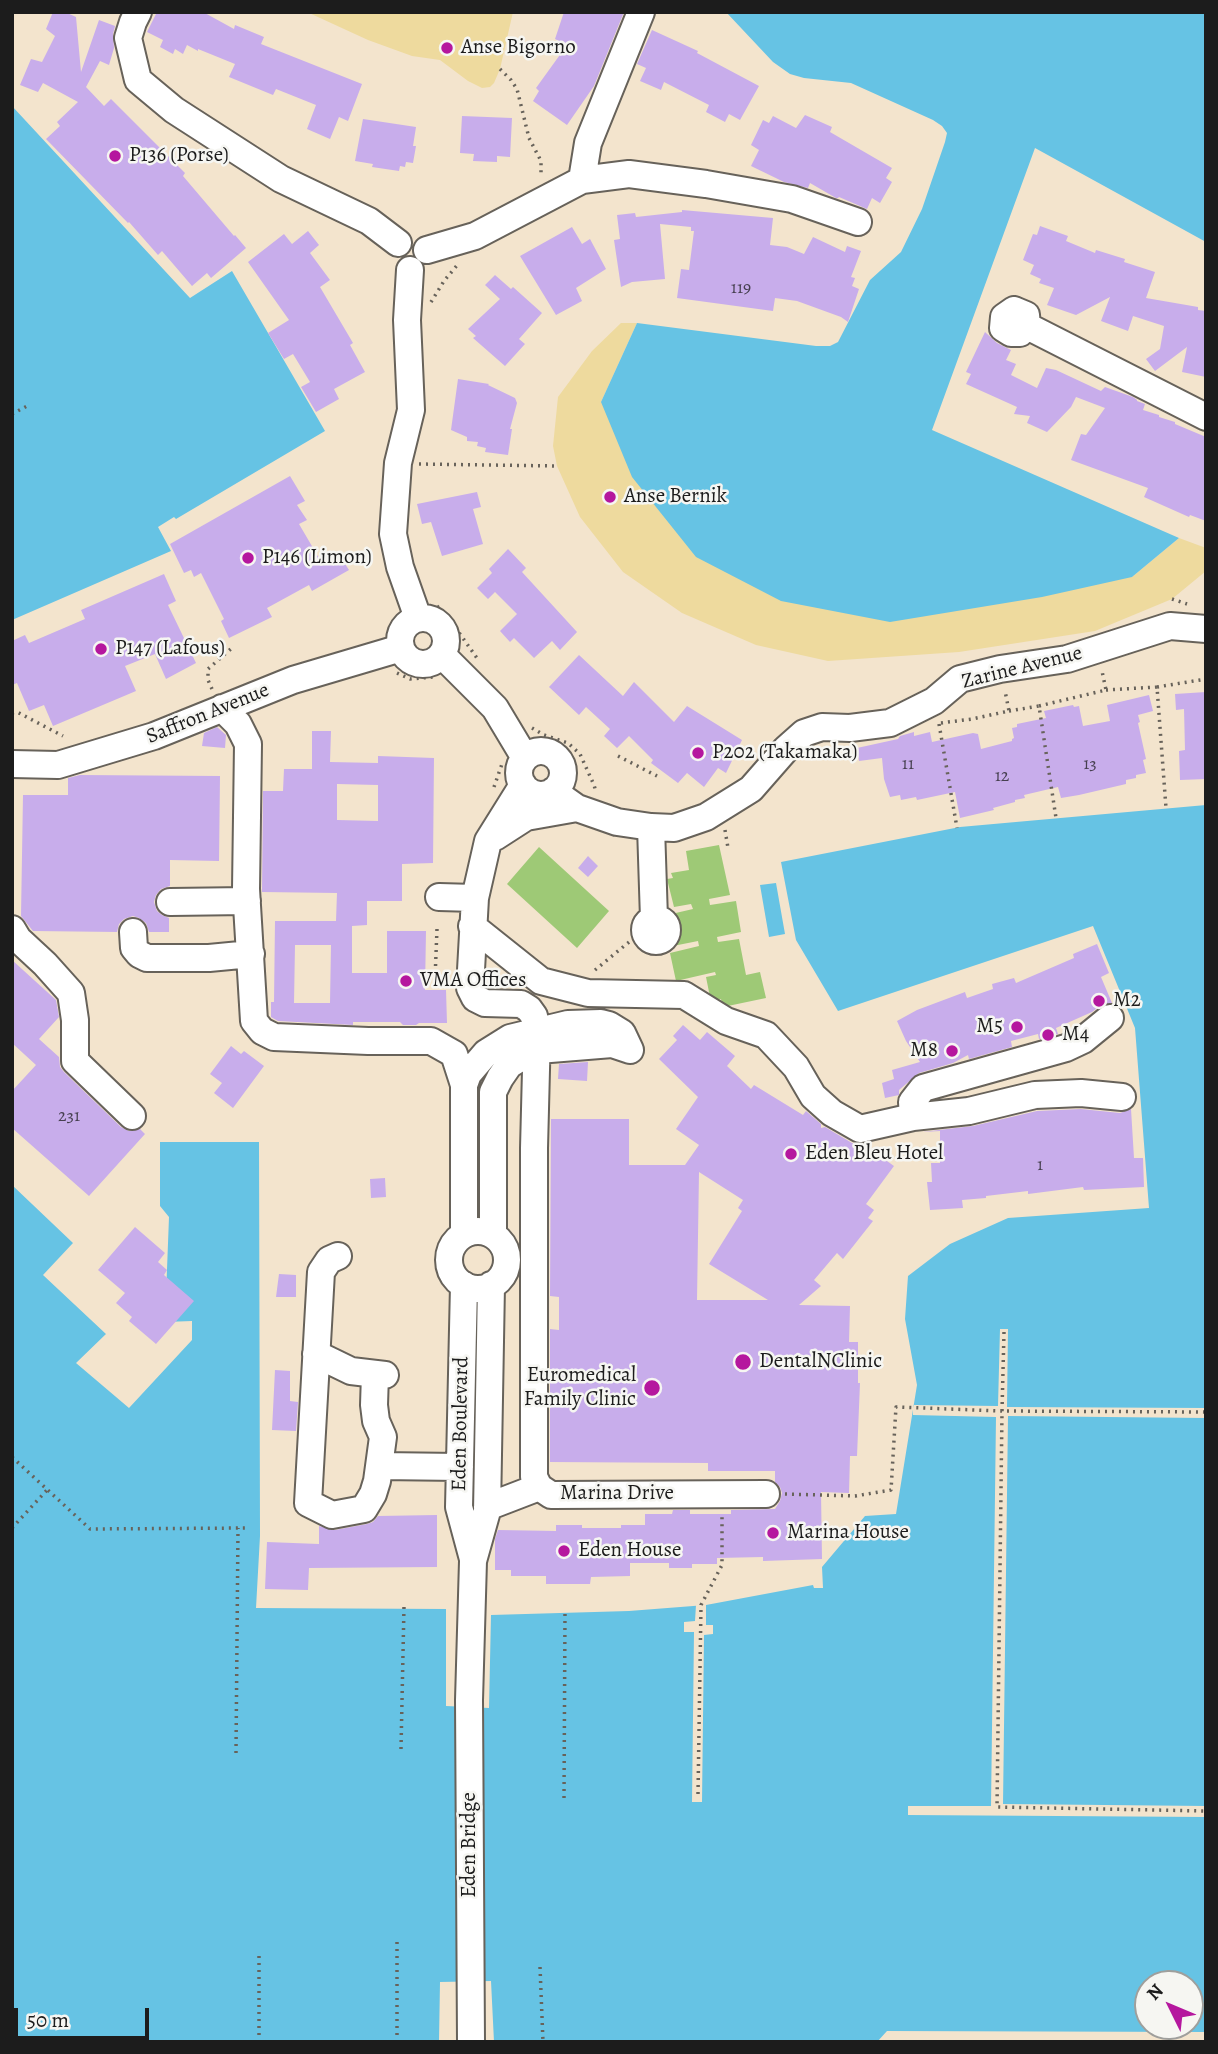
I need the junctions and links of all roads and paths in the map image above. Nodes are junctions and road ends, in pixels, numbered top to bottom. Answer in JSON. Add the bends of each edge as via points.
{"nodes":[{"id":1,"x":138,"y":12,"type":"edge"},
{"id":2,"x":641,"y":12,"type":"edge"},
{"id":3,"x":500,"y":69,"type":"dead end"},
{"id":4,"x":582,"y":180,"type":"junction"},
{"id":5,"x":542,"y":188,"type":"dead end"},
{"id":6,"x":858,"y":222,"type":"dead end"},
{"id":7,"x":475,"y":236,"type":"junction"},
{"id":8,"x":398,"y":243,"type":"junction"},
{"id":9,"x":427,"y":250,"type":"junction"},
{"id":10,"x":410,"y":271,"type":"junction"},
{"id":11,"x":430,"y":304,"type":"dead end"},
{"id":12,"x":1027,"y":326,"type":"dead end"},
{"id":13,"x":29,"y":405,"type":"dead end"},
{"id":14,"x":12,"y":414,"type":"edge"},
{"id":15,"x":1206,"y":417,"type":"edge"},
{"id":16,"x":418,"y":453,"type":"dead end"},
{"id":17,"x":557,"y":466,"type":"dead end"},
{"id":18,"x":425,"y":609,"type":"junction"},
{"id":19,"x":1206,"y":629,"type":"edge"},
{"id":20,"x":233,"y":647,"type":"dead end"},
{"id":21,"x":401,"y":648,"type":"junction"},
{"id":22,"x":1097,"y":648,"type":"junction"},
{"id":23,"x":442,"y":655,"type":"junction"},
{"id":24,"x":481,"y":667,"type":"dead end"},
{"id":25,"x":1000,"y":669,"type":"junction"},
{"id":26,"x":1206,"y":679,"type":"edge"},
{"id":27,"x":208,"y":680,"type":"dead end"},
{"id":28,"x":1157,"y":687,"type":"junction"},
{"id":29,"x":1106,"y":690,"type":"junction"},
{"id":30,"x":1039,"y":706,"type":"junction"},
{"id":31,"x":222,"y":708,"type":"junction"},
{"id":32,"x":1009,"y":711,"type":"junction"},
{"id":33,"x":12,"y":713,"type":"edge"},
{"id":34,"x":528,"y":725,"type":"dead end"},
{"id":35,"x":63,"y":736,"type":"dead end"},
{"id":36,"x":618,"y":756,"type":"dead end"},
{"id":37,"x":525,"y":758,"type":"junction"},
{"id":38,"x":12,"y":764,"type":"edge"},
{"id":39,"x":657,"y":776,"type":"dead end"},
{"id":40,"x":523,"y":786,"type":"junction"},
{"id":41,"x":553,"y":791,"type":"junction"},
{"id":42,"x":1166,"y":808,"type":"dead end"},
{"id":43,"x":718,"y":810,"type":"junction"},
{"id":44,"x":589,"y":812,"type":"junction"},
{"id":45,"x":1056,"y":818,"type":"dead end"},
{"id":46,"x":651,"y":827,"type":"junction"},
{"id":47,"x":957,"y":828,"type":"dead end"},
{"id":48,"x":488,"y":842,"type":"junction"},
{"id":49,"x":728,"y":848,"type":"dead end"},
{"id":50,"x":439,"y":897,"type":"dead end"},
{"id":51,"x":475,"y":898,"type":"junction"},
{"id":52,"x":247,"y":901,"type":"junction"},
{"id":53,"x":170,"y":902,"type":"dead end"},
{"id":54,"x":654,"y":919,"type":"dead end"},
{"id":55,"x":472,"y":926,"type":"junction"},
{"id":56,"x":12,"y":929,"type":"edge"},
{"id":57,"x":132,"y":932,"type":"dead end"},
{"id":58,"x":251,"y":954,"type":"junction"},
{"id":59,"x":1110,"y":1018,"type":"dead end"},
{"id":60,"x":333,"y":1039,"type":"junction"},
{"id":61,"x":538,"y":1041,"type":"junction"},
{"id":62,"x":630,"y":1050,"type":"dead end"},
{"id":63,"x":482,"y":1057,"type":"junction"},
{"id":64,"x":464,"y":1084,"type":"junction"},
{"id":65,"x":1122,"y":1097,"type":"dead end"},
{"id":66,"x":493,"y":1105,"type":"junction"},
{"id":67,"x":132,"y":1116,"type":"dead end"},
{"id":68,"x":535,"y":1117,"type":"junction"},
{"id":69,"x":913,"y":1117,"type":"junction"},
{"id":70,"x":464,"y":1118,"type":"junction"},
{"id":71,"x":464,"y":1234,"type":"junction"},
{"id":72,"x":499,"y":1243,"type":"junction"},
{"id":73,"x":533,"y":1251,"type":"junction"},
{"id":74,"x":338,"y":1256,"type":"dead end"},
{"id":75,"x":464,"y":1285,"type":"junction"},
{"id":76,"x":491,"y":1285,"type":"junction"},
{"id":77,"x":1004,"y":1332,"type":"dead end"},
{"id":78,"x":316,"y":1354,"type":"junction"},
{"id":79,"x":1002,"y":1411,"type":"junction"},
{"id":80,"x":1206,"y":1412,"type":"edge"},
{"id":81,"x":12,"y":1457,"type":"edge"},
{"id":82,"x":380,"y":1466,"type":"junction"},
{"id":83,"x":460,"y":1467,"type":"junction"},
{"id":84,"x":539,"y":1487,"type":"junction"},
{"id":85,"x":47,"y":1490,"type":"junction"},
{"id":86,"x":766,"y":1493,"type":"joint"},
{"id":87,"x":722,"y":1494,"type":"junction"},
{"id":88,"x":487,"y":1507,"type":"junction"},
{"id":89,"x":12,"y":1528,"type":"edge"},
{"id":90,"x":238,"y":1528,"type":"junction"},
{"id":91,"x":248,"y":1528,"type":"dead end"},
{"id":92,"x":473,"y":1561,"type":"junction"},
{"id":93,"x":404,"y":1606,"type":"dead end"},
{"id":94,"x":565,"y":1613,"type":"dead end"},
{"id":95,"x":469,"y":1700,"type":"joint"},
{"id":96,"x":401,"y":1749,"type":"dead end"},
{"id":97,"x":236,"y":1752,"type":"dead end"},
{"id":98,"x":698,"y":1794,"type":"dead end"},
{"id":99,"x":564,"y":1798,"type":"dead end"},
{"id":100,"x":1206,"y":1811,"type":"edge"},
{"id":101,"x":397,"y":1942,"type":"dead end"},
{"id":102,"x":259,"y":1955,"type":"dead end"},
{"id":103,"x":540,"y":1967,"type":"dead end"},
{"id":104,"x":259,"y":2042,"type":"edge"},
{"id":105,"x":397,"y":2042,"type":"edge"},
{"id":106,"x":471,"y":2042,"type":"edge"},
{"id":107,"x":543,"y":2042,"type":"edge"}],
"edges":[{"from":1,"to":8,"type":"street","via":[[128,38],[138,80],[174,110],[281,179],[369,221]]},
{"from":2,"to":4,"type":"street","via":[[588,143]]},
{"from":3,"to":5,"type":"path","via":[[517,89],[528,138],[541,161]]},
{"from":4,"to":6,"type":"street","via":[[629,173],[706,184],[792,199]]},
{"from":4,"to":7,"type":"street"},
{"from":7,"to":9,"type":"street"},
{"from":7,"to":11,"type":"path","via":[[470,251]]},
{"from":8,"to":9,"type":"street","via":[[412,237],[422,241]]},
{"from":8,"to":10,"type":"street","via":[[397,263]]},
{"from":9,"to":10,"type":"street","via":[[424,264]]},
{"from":10,"to":18,"type":"street","via":[[411,410],[398,463],[393,534],[400,567]]},
{"from":12,"to":15,"type":"street"},
{"from":13,"to":14,"type":"path"},
{"from":16,"to":17,"type":"path","via":[[415,464]]},
{"from":18,"to":21,"type":"street","via":[[402,632]]},
{"from":18,"to":23,"type":"street","via":[[445,632]]},
{"from":18,"to":24,"type":"path","via":[[478,657]]},
{"from":19,"to":22,"type":"street","name":"Zarine Avenue","via":[[1170,626]]},
{"from":20,"to":27,"type":"path","via":[[208,669]]},
{"from":21,"to":23,"type":"street","via":[[408,659],[422,664]]},
{"from":21,"to":31,"type":"street","name":"Saffron Avenue","via":[[293,680]]},
{"from":22,"to":25,"type":"street","name":"Zarine Avenue","via":[[1067,659]]},
{"from":22,"to":29,"type":"path"},
{"from":23,"to":37,"type":"street","via":[[495,708]]},
{"from":25,"to":32,"type":"path"},
{"from":25,"to":43,"type":"street","name":"Zarine Avenue","via":[[960,679],[934,701],[890,723],[822,727],[804,733],[751,789]]},
{"from":26,"to":28,"type":"path"},
{"from":28,"to":29,"type":"path"},
{"from":28,"to":42,"type":"path"},
{"from":29,"to":30,"type":"path"},
{"from":30,"to":32,"type":"path"},
{"from":30,"to":45,"type":"path"},
{"from":31,"to":38,"type":"street","name":"Saffron Avenue","via":[[154,736],[58,765]]},
{"from":31,"to":52,"type":"street","via":[[239,724],[248,744]]},
{"from":32,"to":47,"type":"path","via":[[939,723]]},
{"from":33,"to":35,"type":"path"},
{"from":34,"to":44,"type":"path","via":[[568,743],[580,754],[594,785]]},
{"from":36,"to":39,"type":"path"},
{"from":37,"to":40,"type":"street","via":[[519,771]]},
{"from":37,"to":41,"type":"street","via":[[538,751],[558,758],[562,779]]},
{"from":40,"to":41,"type":"street","via":[[533,793]]},
{"from":40,"to":48,"type":"street"},
{"from":41,"to":44,"type":"street","name":"Zarine Avenue"},
{"from":43,"to":46,"type":"street","name":"Zarine Avenue","via":[[674,828]]},
{"from":43,"to":49,"type":"path"},
{"from":44,"to":46,"type":"street","name":"Zarine Avenue"},
{"from":44,"to":48,"type":"street","via":[[526,817]]},
{"from":46,"to":54,"type":"street"},
{"from":48,"to":51,"type":"street"},
{"from":50,"to":51,"type":"street"},
{"from":51,"to":55,"type":"street"},
{"from":52,"to":53,"type":"street"},
{"from":52,"to":58,"type":"street"},
{"from":55,"to":61,"type":"street","via":[[470,988],[475,998],[525,1006],[534,1016]]},
{"from":55,"to":69,"type":"street","via":[[541,981],[588,993],[684,995],[726,1021],[766,1035],[796,1067],[813,1096],[832,1114],[860,1129]]},
{"from":56,"to":67,"type":"street","via":[[71,993],[75,1061]]},
{"from":57,"to":58,"type":"street","via":[[134,948],[147,958]]},
{"from":58,"to":60,"type":"street","via":[[254,1021],[262,1031],[274,1037]]},
{"from":59,"to":69,"type":"street","via":[[1066,1048],[923,1088],[912,1102]]},
{"from":60,"to":63,"type":"street","via":[[405,1031],[449,1035]]},
{"from":60,"to":64,"type":"street","via":[[431,1041],[454,1054]]},
{"from":61,"to":62,"type":"street","via":[[568,1024],[601,1023],[622,1033]]},
{"from":61,"to":63,"type":"street","via":[[510,1038]]},
{"from":61,"to":66,"type":"street","via":[[499,1077]]},
{"from":61,"to":68,"type":"street","name":"Marina Drive"},
{"from":63,"to":64,"type":"street"},
{"from":63,"to":66,"type":"street","name":"Eden Boulevard"},
{"from":64,"to":70,"type":"street","name":"Eden Boulevard"},
{"from":65,"to":69,"type":"street","via":[[1035,1095],[969,1111]]},
{"from":66,"to":68,"type":"street"},
{"from":66,"to":70,"type":"street"},
{"from":66,"to":72,"type":"street","name":"Eden Boulevard"},
{"from":68,"to":73,"type":"street","name":"Marina Drive"},
{"from":70,"to":71,"type":"street","name":"Eden Boulevard"},
{"from":71,"to":72,"type":"street","via":[[484,1231]]},
{"from":71,"to":75,"type":"street","name":"Eden Boulevard","via":[[449,1259],[456,1279]]},
{"from":72,"to":73,"type":"street"},
{"from":72,"to":76,"type":"street","name":"Eden Boulevard","via":[[507,1264]]},
{"from":73,"to":84,"type":"street","name":"Marina Drive","via":[[534,1477]]},
{"from":74,"to":78,"type":"street","via":[[321,1272]]},
{"from":75,"to":76,"type":"street"},
{"from":75,"to":83,"type":"street","name":"Eden Boulevard"},
{"from":76,"to":88,"type":"street","name":"Eden Boulevard"},
{"from":77,"to":79,"type":"path"},
{"from":78,"to":82,"type":"street","via":[[351,1371],[380,1375],[374,1405],[383,1437]]},
{"from":78,"to":82,"type":"street","via":[[308,1503],[332,1515],[364,1509]]},
{"from":79,"to":80,"type":"path"},
{"from":79,"to":86,"type":"path","via":[[896,1407],[891,1490],[855,1496]]},
{"from":79,"to":100,"type":"path","via":[[997,1807]]},
{"from":81,"to":85,"type":"path"},
{"from":82,"to":83,"type":"street"},
{"from":83,"to":92,"type":"street","name":"Eden Boulevard","via":[[459,1507]]},
{"from":84,"to":87,"type":"street","name":"Marina Drive","via":[[551,1495]]},
{"from":84,"to":88,"type":"street"},
{"from":85,"to":89,"type":"path"},
{"from":85,"to":90,"type":"path","via":[[90,1530]]},
{"from":86,"to":87,"type":"street","name":"Marina Drive"},
{"from":87,"to":98,"type":"path","via":[[722,1565],[701,1605]]},
{"from":88,"to":92,"type":"street","name":"Eden Boulevard"},
{"from":90,"to":91,"type":"path"},
{"from":90,"to":97,"type":"path"},
{"from":92,"to":95,"type":"street","name":"Eden Boulevard"},
{"from":93,"to":96,"type":"path"},
{"from":94,"to":99,"type":"path"},
{"from":95,"to":106,"type":"street","name":"Eden Bridge"},
{"from":101,"to":105,"type":"path"},
{"from":102,"to":104,"type":"path"},
{"from":103,"to":107,"type":"path"}]}
